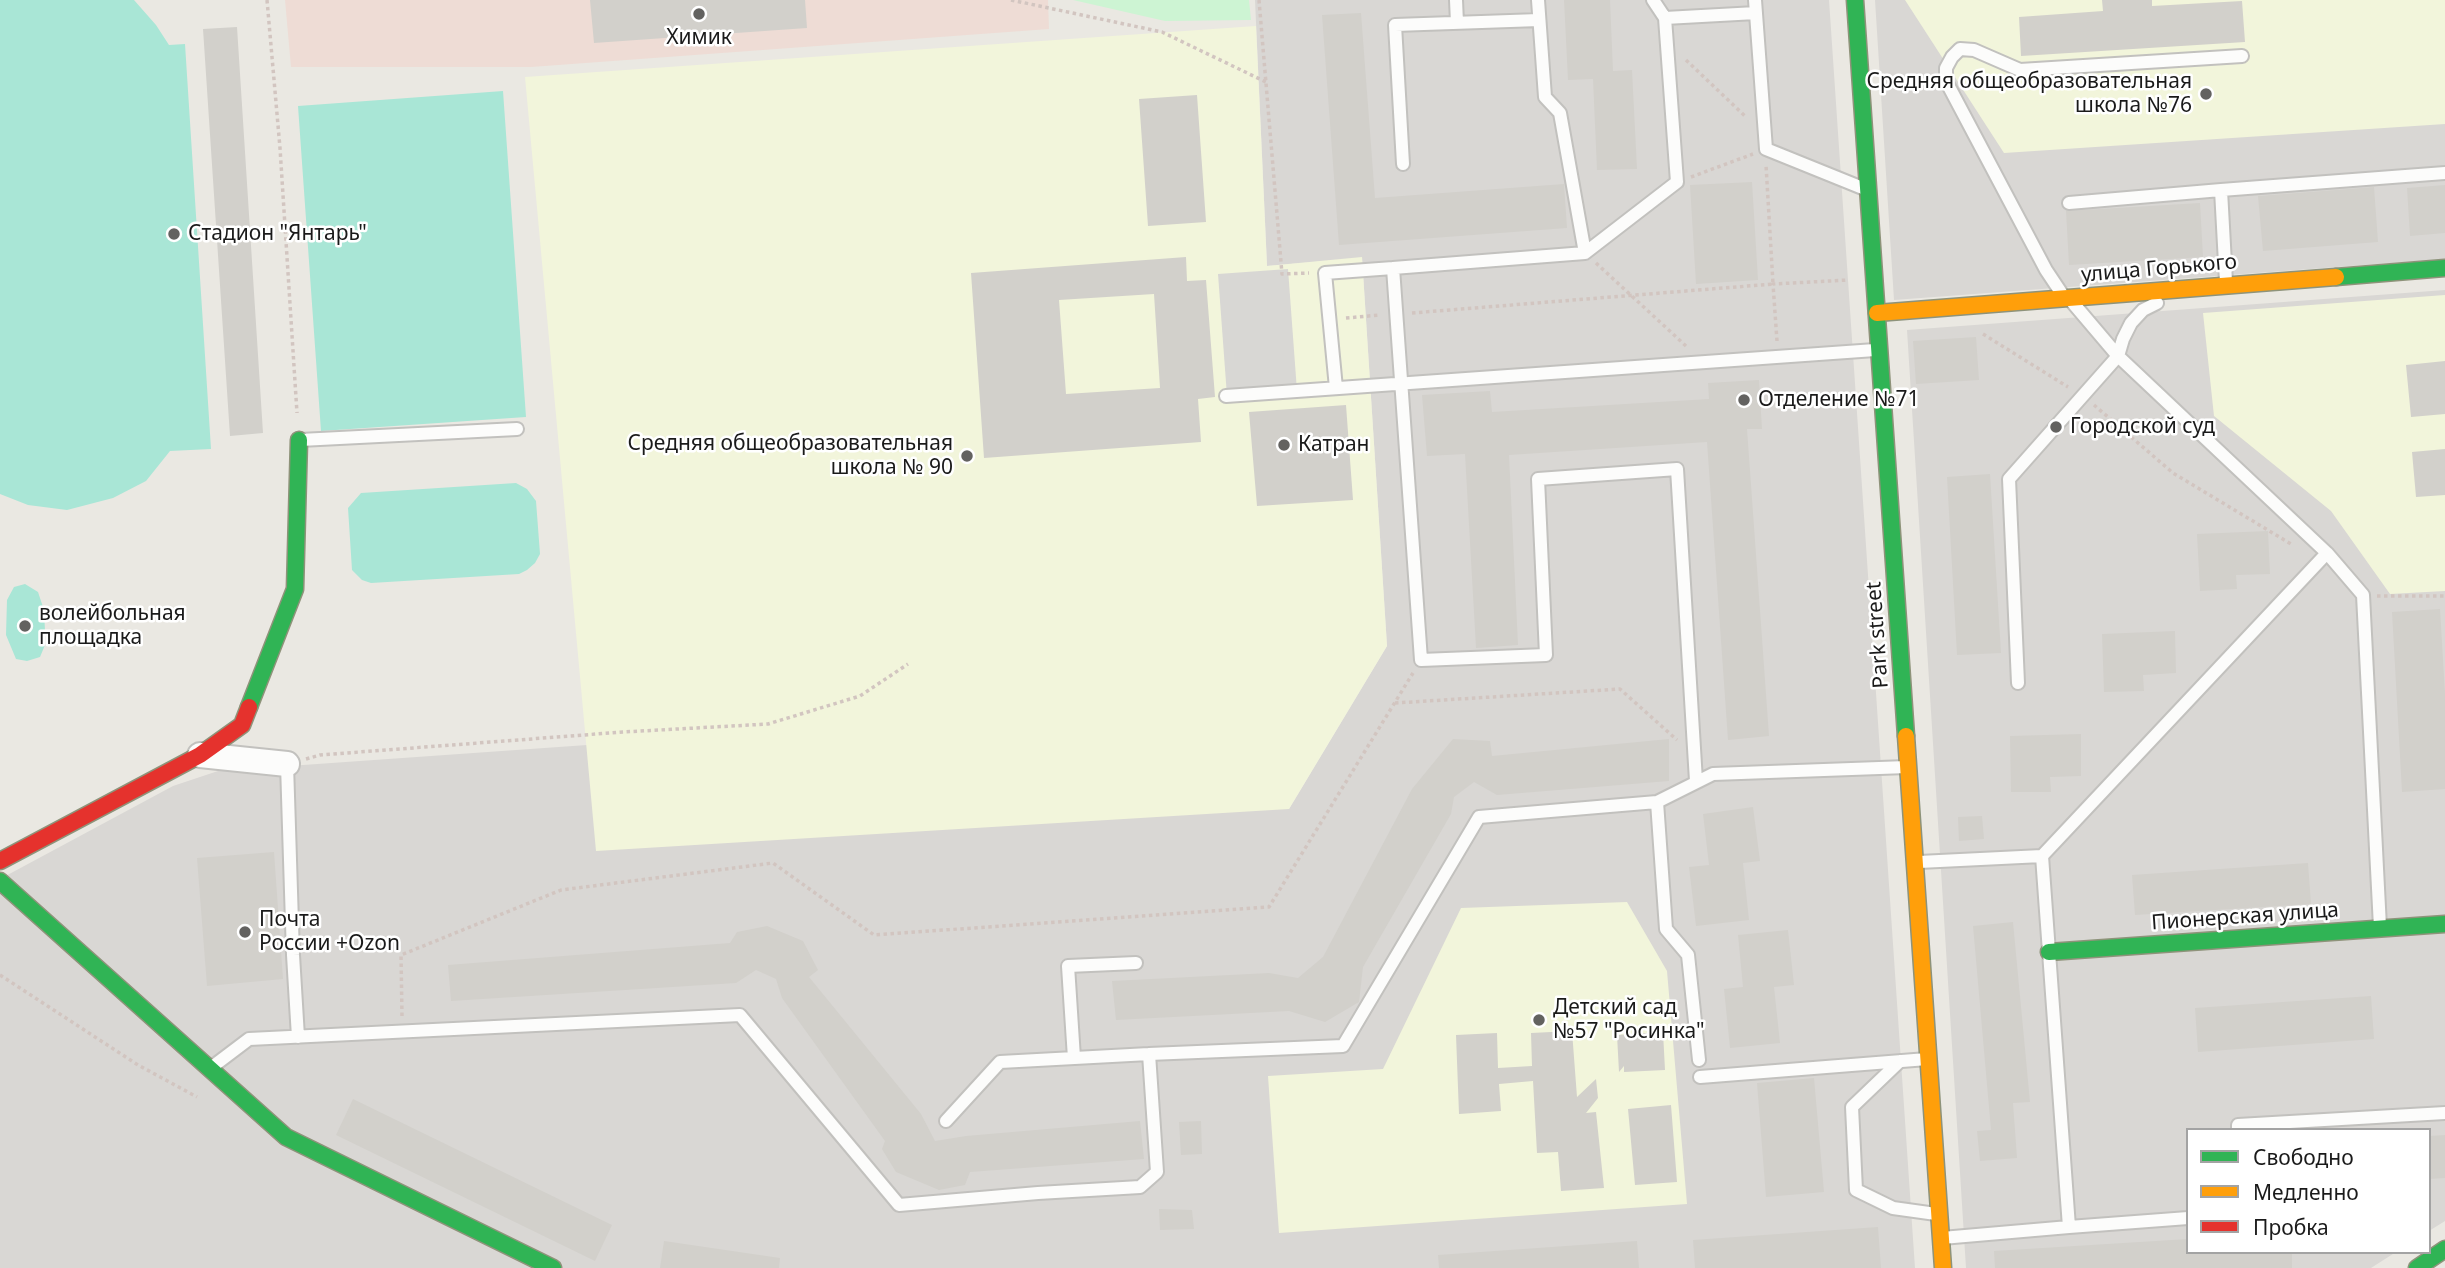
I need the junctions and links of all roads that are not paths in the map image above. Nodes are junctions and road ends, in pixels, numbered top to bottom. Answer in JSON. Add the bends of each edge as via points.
{"nodes":[{"id":1,"x":1456,"y":0,"type":"edge"},
{"id":2,"x":1538,"y":0,"type":"edge"},
{"id":3,"x":1653,"y":0,"type":"edge"},
{"id":4,"x":1855,"y":0,"type":"edge"},
{"id":5,"x":1755,"y":6,"type":"edge"},
{"id":6,"x":1665,"y":18,"type":"junction"},
{"id":7,"x":1539,"y":20,"type":"junction"},
{"id":8,"x":1457,"y":23,"type":"junction"},
{"id":9,"x":2242,"y":56,"type":"dead end"},
{"id":10,"x":1402,"y":164,"type":"dead end"},
{"id":11,"x":2445,"y":173,"type":"edge"},
{"id":12,"x":2221,"y":190,"type":"junction"},
{"id":13,"x":1868,"y":191,"type":"junction"},
{"id":14,"x":2069,"y":203,"type":"dead end"},
{"id":15,"x":1585,"y":253,"type":"junction"},
{"id":16,"x":1393,"y":268,"type":"junction"},
{"id":17,"x":2445,"y":268,"type":"edge"},
{"id":18,"x":2226,"y":284,"type":"junction"},
{"id":19,"x":2066,"y":298,"type":"junction"},
{"id":20,"x":1877,"y":313,"type":"junction"},
{"id":21,"x":1879,"y":350,"type":"junction"},
{"id":22,"x":2118,"y":356,"type":"junction"},
{"id":23,"x":1402,"y":383,"type":"junction"},
{"id":24,"x":1336,"y":388,"type":"junction"},
{"id":25,"x":1226,"y":396,"type":"dead end"},
{"id":26,"x":516,"y":429,"type":"dead end"},
{"id":27,"x":299,"y":440,"type":"joint"},
{"id":28,"x":2323,"y":557,"type":"junction"},
{"id":29,"x":2018,"y":683,"type":"dead end"},
{"id":30,"x":200,"y":755,"type":"junction"},
{"id":31,"x":287,"y":764,"type":"joint"},
{"id":32,"x":1908,"y":767,"type":"junction"},
{"id":33,"x":1696,"y":781,"type":"junction"},
{"id":34,"x":1657,"y":802,"type":"junction"},
{"id":35,"x":2042,"y":856,"type":"junction"},
{"id":36,"x":0,"y":861,"type":"edge"},
{"id":37,"x":1915,"y":862,"type":"junction"},
{"id":38,"x":0,"y":881,"type":"edge"},
{"id":39,"x":2445,"y":924,"type":"edge"},
{"id":40,"x":2380,"y":928,"type":"junction"},
{"id":41,"x":2049,"y":953,"type":"junction"},
{"id":42,"x":1136,"y":962,"type":"dead end"},
{"id":43,"x":298,"y":1037,"type":"junction"},
{"id":44,"x":1149,"y":1054,"type":"junction"},
{"id":45,"x":1074,"y":1058,"type":"junction"},
{"id":46,"x":1928,"y":1059,"type":"junction"},
{"id":47,"x":1699,"y":1060,"type":"dead end"},
{"id":48,"x":1900,"y":1061,"type":"junction"},
{"id":49,"x":209,"y":1069,"type":"junction"},
{"id":50,"x":1700,"y":1077,"type":"dead end"},
{"id":51,"x":2445,"y":1112,"type":"edge"},
{"id":52,"x":946,"y":1121,"type":"dead end"},
{"id":53,"x":2238,"y":1128,"type":"edge"},
{"id":54,"x":1939,"y":1215,"type":"junction"},
{"id":55,"x":2186,"y":1218,"type":"edge"},
{"id":56,"x":2069,"y":1227,"type":"junction"},
{"id":57,"x":1941,"y":1238,"type":"junction"},
{"id":58,"x":2445,"y":1249,"type":"edge"},
{"id":59,"x":553,"y":1268,"type":"edge"},
{"id":60,"x":1943,"y":1268,"type":"edge"},
{"id":61,"x":2417,"y":1268,"type":"edge"}],
"edges":[{"from":1,"to":8,"type":"lane"},
{"from":2,"to":7,"type":"lane"},
{"from":3,"to":6,"type":"lane"},
{"from":4,"to":13,"type":"street","name":"Park street"},
{"from":5,"to":6,"type":"lane"},
{"from":5,"to":13,"type":"lane","via":[[1766,149]]},
{"from":6,"to":15,"type":"lane","via":[[1677,182]]},
{"from":7,"to":8,"type":"lane"},
{"from":7,"to":15,"type":"lane","via":[[1545,97],[1560,113]]},
{"from":8,"to":10,"type":"lane","via":[[1395,25]]},
{"from":9,"to":19,"type":"lane","via":[[2020,70],[1974,50],[1960,49],[1952,57],[1946,81],[2046,270]]},
{"from":11,"to":12,"type":"lane"},
{"from":12,"to":14,"type":"lane"},
{"from":12,"to":18,"type":"lane"},
{"from":13,"to":20,"type":"street","name":"Park street"},
{"from":15,"to":16,"type":"lane"},
{"from":16,"to":23,"type":"lane"},
{"from":16,"to":24,"type":"lane","via":[[1325,273]]},
{"from":17,"to":18,"type":"street","name":"улица Горького"},
{"from":18,"to":19,"type":"street","name":"улица Горького"},
{"from":18,"to":22,"type":"lane","via":[[2164,299],[2143,310],[2131,323]]},
{"from":19,"to":20,"type":"street","name":"улица Горького"},
{"from":19,"to":22,"type":"lane"},
{"from":20,"to":21,"type":"street","name":"Park street"},
{"from":21,"to":23,"type":"lane"},
{"from":21,"to":32,"type":"street","name":"Park street"},
{"from":22,"to":28,"type":"lane"},
{"from":22,"to":29,"type":"lane","via":[[2009,480]]},
{"from":23,"to":24,"type":"lane"},
{"from":23,"to":33,"type":"lane","via":[[1421,660],[1546,655],[1538,479],[1677,469]]},
{"from":24,"to":25,"type":"lane"},
{"from":26,"to":27,"type":"lane"},
{"from":27,"to":30,"type":"street","via":[[295,589],[242,725]]},
{"from":28,"to":35,"type":"lane"},
{"from":28,"to":40,"type":"lane","via":[[2363,595]]},
{"from":30,"to":31,"type":"street"},
{"from":30,"to":36,"type":"street"},
{"from":31,"to":43,"type":"lane"},
{"from":32,"to":33,"type":"lane","via":[[1713,774]]},
{"from":32,"to":37,"type":"street","name":"Park street"},
{"from":33,"to":34,"type":"lane"},
{"from":34,"to":44,"type":"lane","via":[[1479,817],[1343,1046]]},
{"from":34,"to":47,"type":"lane","via":[[1666,929],[1688,955]]},
{"from":35,"to":37,"type":"lane"},
{"from":35,"to":41,"type":"lane"},
{"from":37,"to":46,"type":"street","name":"Park street"},
{"from":38,"to":49,"type":"street"},
{"from":39,"to":40,"type":"street","name":"Пионерская улица"},
{"from":40,"to":41,"type":"street","name":"Пионерская улица"},
{"from":41,"to":56,"type":"lane"},
{"from":42,"to":45,"type":"lane","via":[[1068,967]]},
{"from":43,"to":44,"type":"lane","via":[[740,1015],[899,1205],[1140,1187],[1157,1172]]},
{"from":43,"to":49,"type":"lane","via":[[249,1039]]},
{"from":44,"to":45,"type":"lane"},
{"from":45,"to":52,"type":"lane","via":[[1000,1062]]},
{"from":46,"to":48,"type":"lane"},
{"from":46,"to":54,"type":"street","name":"Park street"},
{"from":48,"to":50,"type":"lane"},
{"from":48,"to":54,"type":"lane","via":[[1852,1107],[1856,1191],[1892,1208]]},
{"from":49,"to":59,"type":"street","via":[[286,1137]]},
{"from":51,"to":53,"type":"lane"},
{"from":54,"to":57,"type":"street","name":"Park street"},
{"from":55,"to":56,"type":"lane"},
{"from":56,"to":57,"type":"lane"},
{"from":57,"to":60,"type":"street","name":"Park street"},
{"from":58,"to":61,"type":"street"}]}
